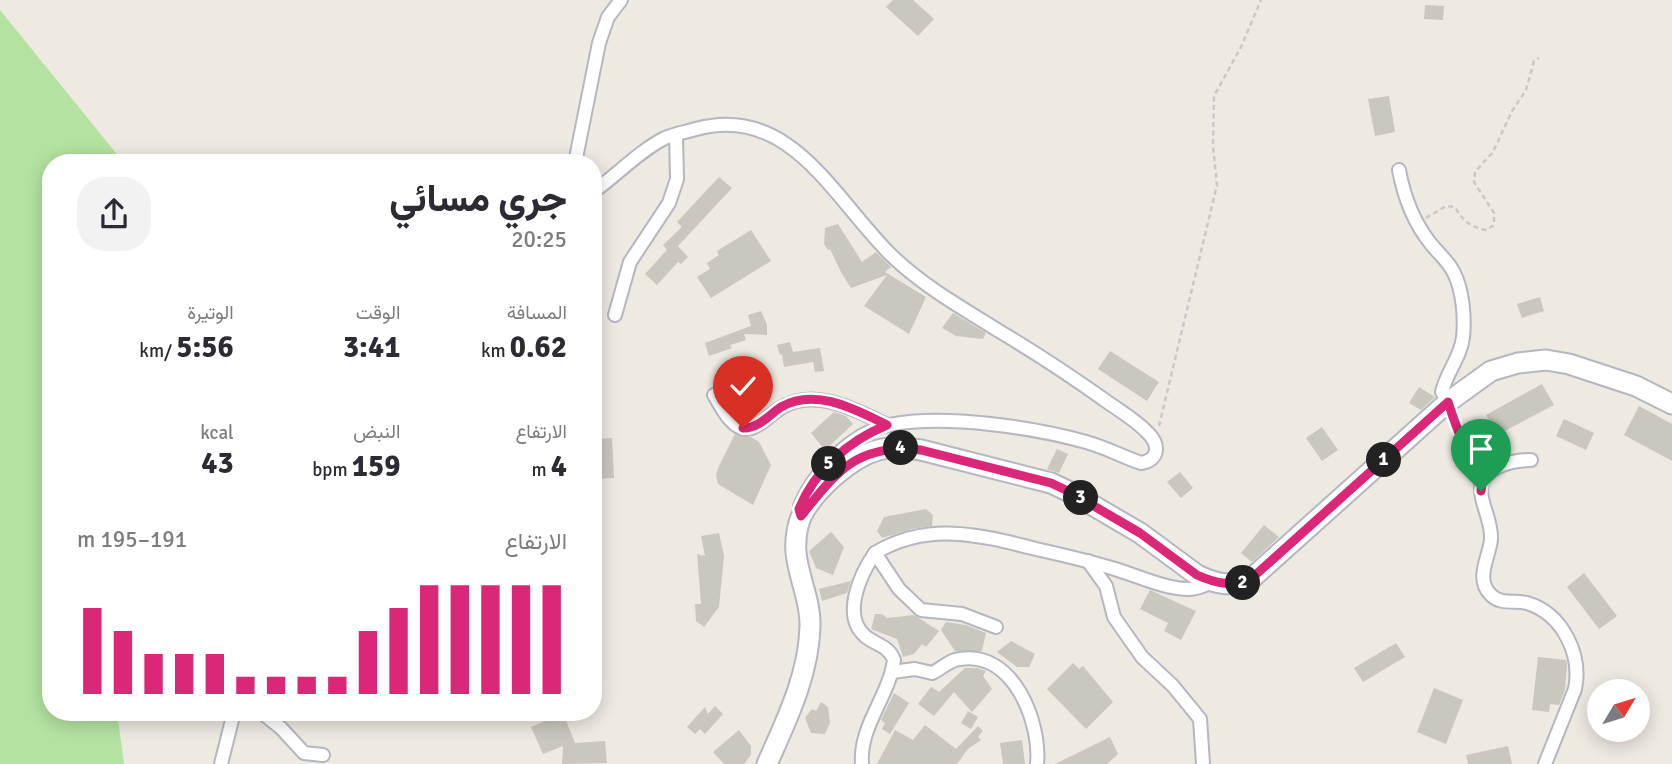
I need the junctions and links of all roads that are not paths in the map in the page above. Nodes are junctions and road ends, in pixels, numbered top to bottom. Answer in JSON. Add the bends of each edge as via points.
{"nodes":[{"id":1,"x":621,"y":0,"type":"edge"},
{"id":2,"x":676,"y":135,"type":"junction"},
{"id":3,"x":577,"y":154,"type":"edge"},
{"id":4,"x":1399,"y":170,"type":"dead end"},
{"id":5,"x":602,"y":185,"type":"edge"},
{"id":6,"x":615,"y":315,"type":"dead end"},
{"id":7,"x":714,"y":395,"type":"dead end"},
{"id":8,"x":1448,"y":402,"type":"junction"},
{"id":9,"x":1672,"y":404,"type":"edge"},
{"id":10,"x":887,"y":425,"type":"junction"},
{"id":11,"x":1531,"y":460,"type":"dead end"},
{"id":12,"x":801,"y":516,"type":"junction"},
{"id":13,"x":875,"y":553,"type":"junction"},
{"id":14,"x":1088,"y":561,"type":"junction"},
{"id":15,"x":1213,"y":582,"type":"junction"},
{"id":16,"x":996,"y":627,"type":"dead end"},
{"id":17,"x":892,"y":672,"type":"junction"},
{"id":18,"x":232,"y":721,"type":"edge"},
{"id":19,"x":272,"y":721,"type":"edge"},
{"id":20,"x":323,"y":755,"type":"dead end"},
{"id":21,"x":221,"y":764,"type":"edge"},
{"id":22,"x":767,"y":764,"type":"edge"},
{"id":23,"x":862,"y":764,"type":"edge"},
{"id":24,"x":1037,"y":764,"type":"edge"},
{"id":25,"x":1203,"y":764,"type":"edge"},
{"id":26,"x":1545,"y":764,"type":"edge"}],
"edges":[{"from":1,"to":3,"type":"street","via":[[608,17],[599,43]]},
{"from":2,"to":5,"type":"street"},
{"from":2,"to":6,"type":"street","via":[[677,179],[669,203],[630,262]]},
{"from":2,"to":10,"type":"street","via":[[702,127],[746,125],[767,131],[792,147],[922,283],[1128,416],[1149,434],[1156,456],[1141,463],[1088,442],[966,421]]},
{"from":4,"to":8,"type":"street","via":[[1417,222],[1460,285],[1463,340],[1444,379],[1442,392]]},
{"from":7,"to":10,"type":"street","via":[[743,428],[750,429],[782,407],[805,401],[847,405]]},
{"from":8,"to":9,"type":"main road","via":[[1491,371],[1546,360],[1602,372]]},
{"from":8,"to":15,"type":"main road","via":[[1252,578],[1242,583]]},
{"from":10,"to":12,"type":"street","via":[[862,436],[824,470],[807,490],[799,509]]},
{"from":11,"to":26,"type":"street","via":[[1506,463],[1482,483],[1491,537],[1484,565],[1491,595],[1543,611],[1573,645],[1574,689]]},
{"from":12,"to":15,"type":"main road","via":[[822,488],[859,459],[879,450],[921,450],[1051,483],[1140,533]]},
{"from":12,"to":22,"type":"main road","via":[[796,555],[810,626],[796,695]]},
{"from":13,"to":14,"type":"street","via":[[893,542],[957,533]]},
{"from":13,"to":16,"type":"street","via":[[899,589],[921,610],[962,614]]},
{"from":13,"to":17,"type":"street","via":[[860,577],[855,618],[861,631],[891,653]]},
{"from":14,"to":15,"type":"street","via":[[1189,590]]},
{"from":14,"to":25,"type":"street","via":[[1106,586],[1114,617],[1142,657],[1200,719]]},
{"from":17,"to":23,"type":"street","via":[[866,733]]},
{"from":17,"to":24,"type":"street","via":[[915,669],[932,673],[959,659],[996,667],[1022,694],[1038,751]]},
{"from":18,"to":21,"type":"street"},
{"from":19,"to":20,"type":"street","via":[[304,753]]}]}
